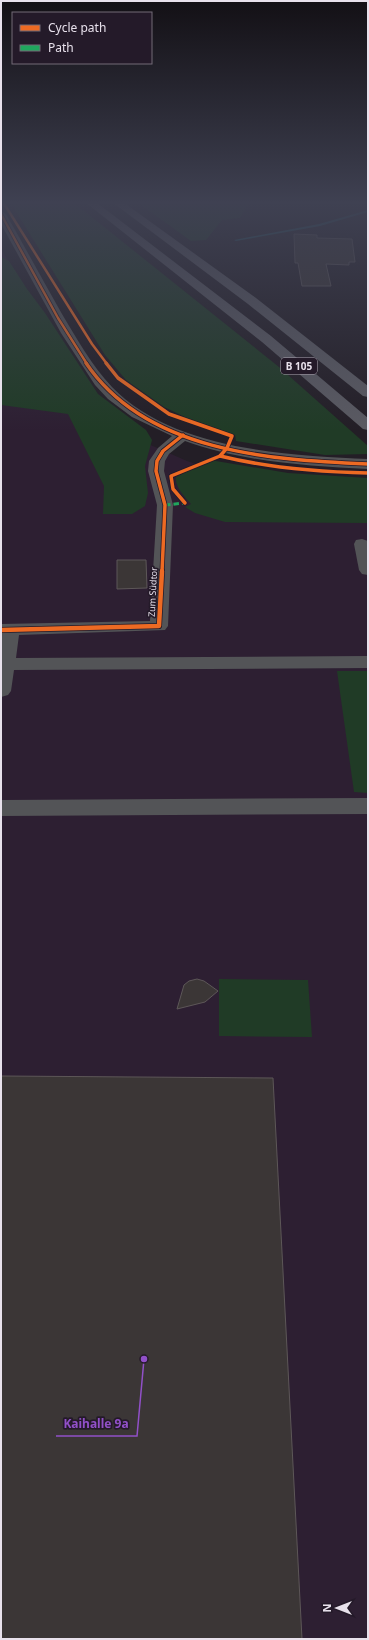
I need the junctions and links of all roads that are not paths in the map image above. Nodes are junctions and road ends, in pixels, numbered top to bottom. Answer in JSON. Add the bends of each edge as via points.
{"nodes":[{"id":1,"x":34,"y":279,"type":"edge"},
{"id":2,"x":190,"y":279,"type":"edge"},
{"id":3,"x":221,"y":279,"type":"edge"},
{"id":4,"x":368,"y":393,"type":"edge"},
{"id":5,"x":368,"y":426,"type":"edge"},
{"id":6,"x":183,"y":436,"type":"junction"},
{"id":7,"x":368,"y":464,"type":"edge"},
{"id":8,"x":362,"y":544,"type":"dead end"},
{"id":9,"x":368,"y":570,"type":"edge"},
{"id":10,"x":6,"y":630,"type":"edge"},
{"id":11,"x":368,"y":662,"type":"edge"},
{"id":12,"x":6,"y":664,"type":"junction"},
{"id":13,"x":1,"y":691,"type":"edge"},
{"id":14,"x":368,"y":806,"type":"edge"},
{"id":15,"x":1,"y":808,"type":"edge"}],
"edges":[{"from":1,"to":6,"type":"street","via":[[99,382],[126,407]]},
{"from":2,"to":5,"type":"highway","number":"B 105"},
{"from":3,"to":4,"type":"highway","number":"B 105"},
{"from":6,"to":7,"type":"street","via":[[261,455]]},
{"from":6,"to":10,"type":"street","name":"Zum Südtor","via":[[163,452],[157,466],[158,482],[165,505],[160,626]]},
{"from":8,"to":9,"type":"street"},
{"from":10,"to":12,"type":"street"},
{"from":11,"to":12,"type":"street"},
{"from":12,"to":13,"type":"street"},
{"from":14,"to":15,"type":"street"}]}
